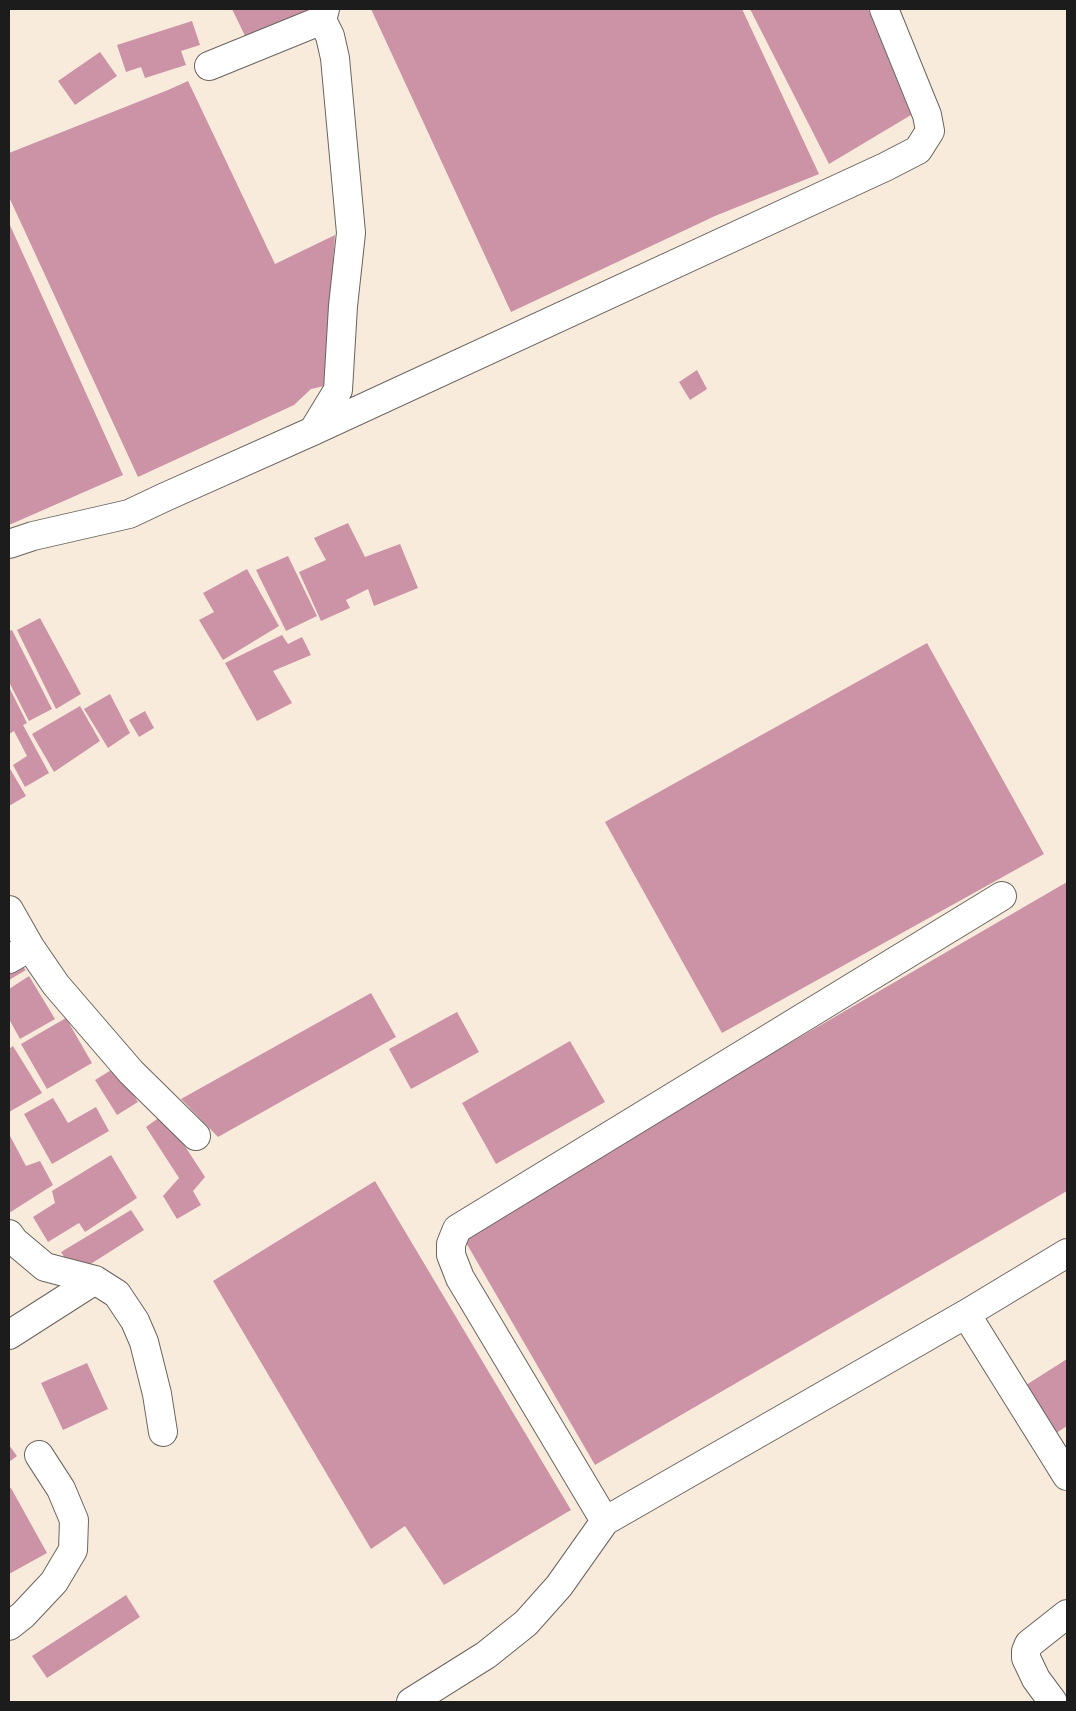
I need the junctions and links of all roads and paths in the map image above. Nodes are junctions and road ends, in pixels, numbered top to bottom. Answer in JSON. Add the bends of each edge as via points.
{"nodes":[{"id":1,"x":884,"y":9,"type":"edge"},
{"id":2,"x":323,"y":14,"type":"edge"},
{"id":3,"x":209,"y":66,"type":"dead end"},
{"id":4,"x":313,"y":431,"type":"junction"},
{"id":5,"x":9,"y":544,"type":"edge"},
{"id":6,"x":1002,"y":896,"type":"dead end"},
{"id":7,"x":9,"y":910,"type":"edge"},
{"id":8,"x":19,"y":953,"type":"edge"},
{"id":9,"x":196,"y":1136,"type":"dead end"},
{"id":10,"x":9,"y":1234,"type":"edge"},
{"id":11,"x":1067,"y":1253,"type":"edge"},
{"id":12,"x":95,"y":1280,"type":"junction"},
{"id":13,"x":966,"y":1314,"type":"junction"},
{"id":14,"x":9,"y":1335,"type":"edge"},
{"id":15,"x":163,"y":1432,"type":"dead end"},
{"id":16,"x":39,"y":1455,"type":"dead end"},
{"id":17,"x":1067,"y":1476,"type":"edge"},
{"id":18,"x":605,"y":1521,"type":"junction"},
{"id":19,"x":1067,"y":1614,"type":"edge"},
{"id":20,"x":9,"y":1626,"type":"edge"},
{"id":21,"x":411,"y":1702,"type":"edge"},
{"id":22,"x":1052,"y":1702,"type":"edge"}],
"edges":[{"from":1,"to":4,"type":"street","via":[[927,115],[930,131],[918,150]]},
{"from":2,"to":3,"type":"street"},
{"from":2,"to":4,"type":"street","via":[[335,58],[351,233],[338,390]]},
{"from":4,"to":5,"type":"street","via":[[129,514]]},
{"from":6,"to":18,"type":"street","via":[[457,1229],[451,1255],[460,1278]]},
{"from":7,"to":8,"type":"street"},
{"from":8,"to":9,"type":"street","via":[[56,985],[131,1072]]},
{"from":10,"to":12,"type":"street","via":[[44,1267]]},
{"from":11,"to":13,"type":"street"},
{"from":12,"to":14,"type":"street"},
{"from":12,"to":15,"type":"street","via":[[117,1294],[141,1334]]},
{"from":13,"to":17,"type":"street"},
{"from":13,"to":18,"type":"street"},
{"from":16,"to":20,"type":"street","via":[[61,1489],[74,1520],[73,1550],[54,1582]]},
{"from":18,"to":21,"type":"street","via":[[559,1586],[526,1623],[486,1655]]},
{"from":19,"to":22,"type":"street","via":[[1029,1644],[1026,1651],[1036,1679]]}]}
